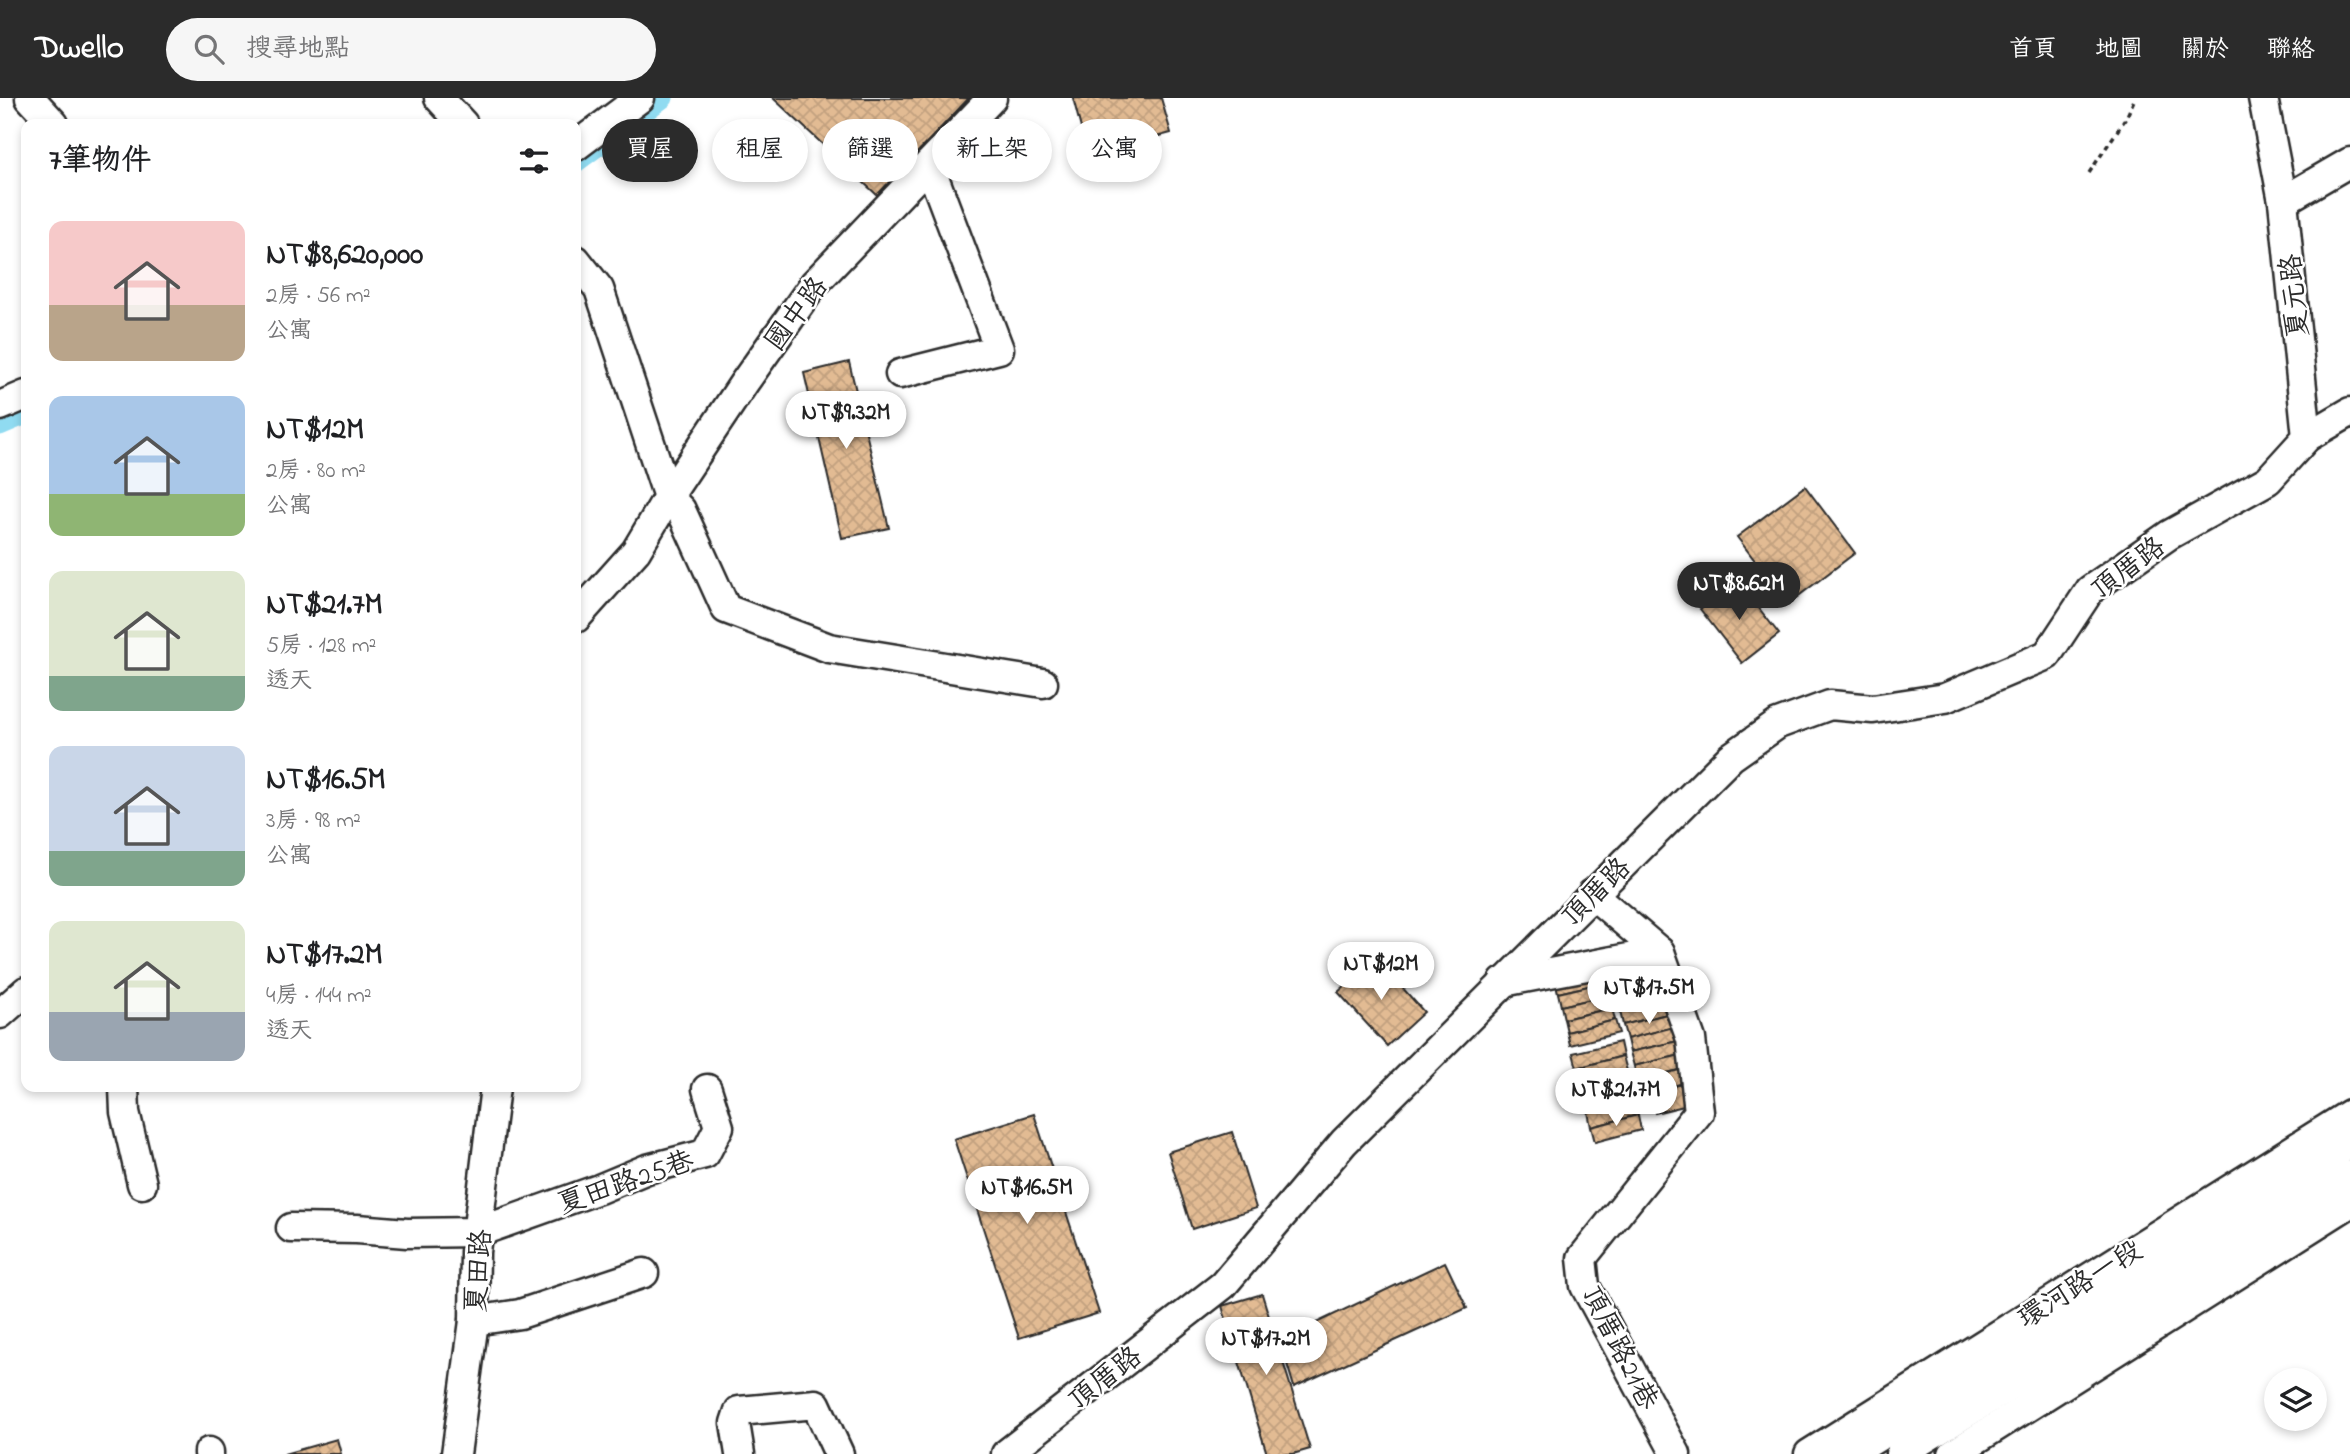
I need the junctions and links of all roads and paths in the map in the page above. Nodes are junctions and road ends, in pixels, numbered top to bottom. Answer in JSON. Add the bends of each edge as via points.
{"nodes":[{"id":1,"x":30,"y":98,"type":"edge"},
{"id":2,"x":439,"y":98,"type":"edge"},
{"id":3,"x":640,"y":98,"type":"edge"},
{"id":4,"x":992,"y":98,"type":"edge"},
{"id":5,"x":2135,"y":98,"type":"edge"},
{"id":6,"x":2263,"y":98,"type":"edge"},
{"id":7,"x":49,"y":119,"type":"edge"},
{"id":8,"x":458,"y":119,"type":"edge"},
{"id":9,"x":581,"y":142,"type":"edge"},
{"id":10,"x":2350,"y":162,"type":"edge"},
{"id":11,"x":929,"y":164,"type":"junction"},
{"id":12,"x":2089,"y":173,"type":"dead end"},
{"id":13,"x":2283,"y":201,"type":"junction"},
{"id":14,"x":581,"y":266,"type":"edge"},
{"id":15,"x":900,"y":374,"type":"dead end"},
{"id":16,"x":21,"y":397,"type":"edge"},
{"id":17,"x":0,"y":406,"type":"edge"},
{"id":18,"x":2350,"y":412,"type":"edge"},
{"id":19,"x":2307,"y":437,"type":"junction"},
{"id":20,"x":668,"y":497,"type":"junction"},
{"id":21,"x":581,"y":612,"type":"edge"},
{"id":22,"x":1043,"y":682,"type":"dead end"},
{"id":23,"x":1592,"y":894,"type":"junction"},
{"id":24,"x":1660,"y":952,"type":"junction"},
{"id":25,"x":1503,"y":982,"type":"junction"},
{"id":26,"x":21,"y":995,"type":"edge"},
{"id":27,"x":0,"y":1014,"type":"edge"},
{"id":28,"x":707,"y":1089,"type":"dead end"},
{"id":29,"x":124,"y":1092,"type":"edge"},
{"id":30,"x":494,"y":1092,"type":"edge"},
{"id":31,"x":2350,"y":1114,"type":"edge"},
{"id":32,"x":2350,"y":1144,"type":"edge"},
{"id":33,"x":2350,"y":1175,"type":"edge"},
{"id":34,"x":142,"y":1185,"type":"dead end"},
{"id":35,"x":2350,"y":1203,"type":"edge"},
{"id":36,"x":291,"y":1228,"type":"dead end"},
{"id":37,"x":478,"y":1232,"type":"junction"},
{"id":38,"x":644,"y":1273,"type":"dead end"},
{"id":39,"x":474,"y":1321,"type":"junction"},
{"id":40,"x":456,"y":1454,"type":"edge"},
{"id":41,"x":740,"y":1454,"type":"edge"},
{"id":42,"x":839,"y":1454,"type":"edge"},
{"id":43,"x":1006,"y":1454,"type":"edge"},
{"id":44,"x":1676,"y":1454,"type":"edge"},
{"id":45,"x":1809,"y":1454,"type":"edge"},
{"id":46,"x":1850,"y":1454,"type":"edge"},
{"id":47,"x":1900,"y":1454,"type":"edge"},
{"id":48,"x":1953,"y":1454,"type":"edge"}],
"edges":[{"from":1,"to":7,"type":"street"},
{"from":2,"to":8,"type":"street"},
{"from":3,"to":9,"type":"street"},
{"from":4,"to":11,"type":"street","name":"國中路"},
{"from":5,"to":12,"type":"path"},
{"from":6,"to":13,"type":"street","name":"夏元路"},
{"from":10,"to":13,"type":"street"},
{"from":11,"to":15,"type":"street","via":[[999,349]]},
{"from":11,"to":20,"type":"street","name":"國中路","via":[[814,284]]},
{"from":13,"to":19,"type":"street","name":"夏元路"},
{"from":14,"to":20,"type":"street","via":[[599,289]]},
{"from":16,"to":17,"type":"street"},
{"from":18,"to":19,"type":"street"},
{"from":19,"to":23,"type":"street","name":"頂厝路","via":[[2268,480],[2169,535],[2090,590],[2047,655],[1945,698],[1873,709],[1830,705],[1778,724],[1731,757]]},
{"from":20,"to":21,"type":"street","name":"國中路","via":[[636,551]]},
{"from":20,"to":22,"type":"street","via":[[681,510],[726,609],[829,648]]},
{"from":23,"to":24,"type":"street","name":"頂厝路21巷"},
{"from":23,"to":25,"type":"street","name":"頂厝路"},
{"from":24,"to":25,"type":"street"},
{"from":24,"to":44,"type":"street","name":"頂厝路21巷","via":[[1691,1038],[1699,1112],[1582,1258],[1585,1286]]},
{"from":25,"to":43,"type":"street","name":"頂厝路","via":[[1343,1142],[1223,1285]]},
{"from":26,"to":27,"type":"street"},
{"from":28,"to":37,"type":"street","name":"夏田路25巷","via":[[719,1128],[705,1154],[647,1170]]},
{"from":29,"to":34,"type":"street"},
{"from":30,"to":37,"type":"street","name":"夏田路"},
{"from":31,"to":45,"type":"street","name":"環河路一段"},
{"from":32,"to":46,"type":"street","name":"環河路一段"},
{"from":33,"to":47,"type":"street","name":"環河路一段"},
{"from":35,"to":48,"type":"street"},
{"from":36,"to":37,"type":"street","name":"夏田路25巷"},
{"from":37,"to":39,"type":"street","name":"夏田路"},
{"from":38,"to":39,"type":"street","via":[[520,1314]]},
{"from":39,"to":40,"type":"street","name":"夏田路"},
{"from":41,"to":42,"type":"street","via":[[735,1423],[739,1411],[816,1404]]}]}
